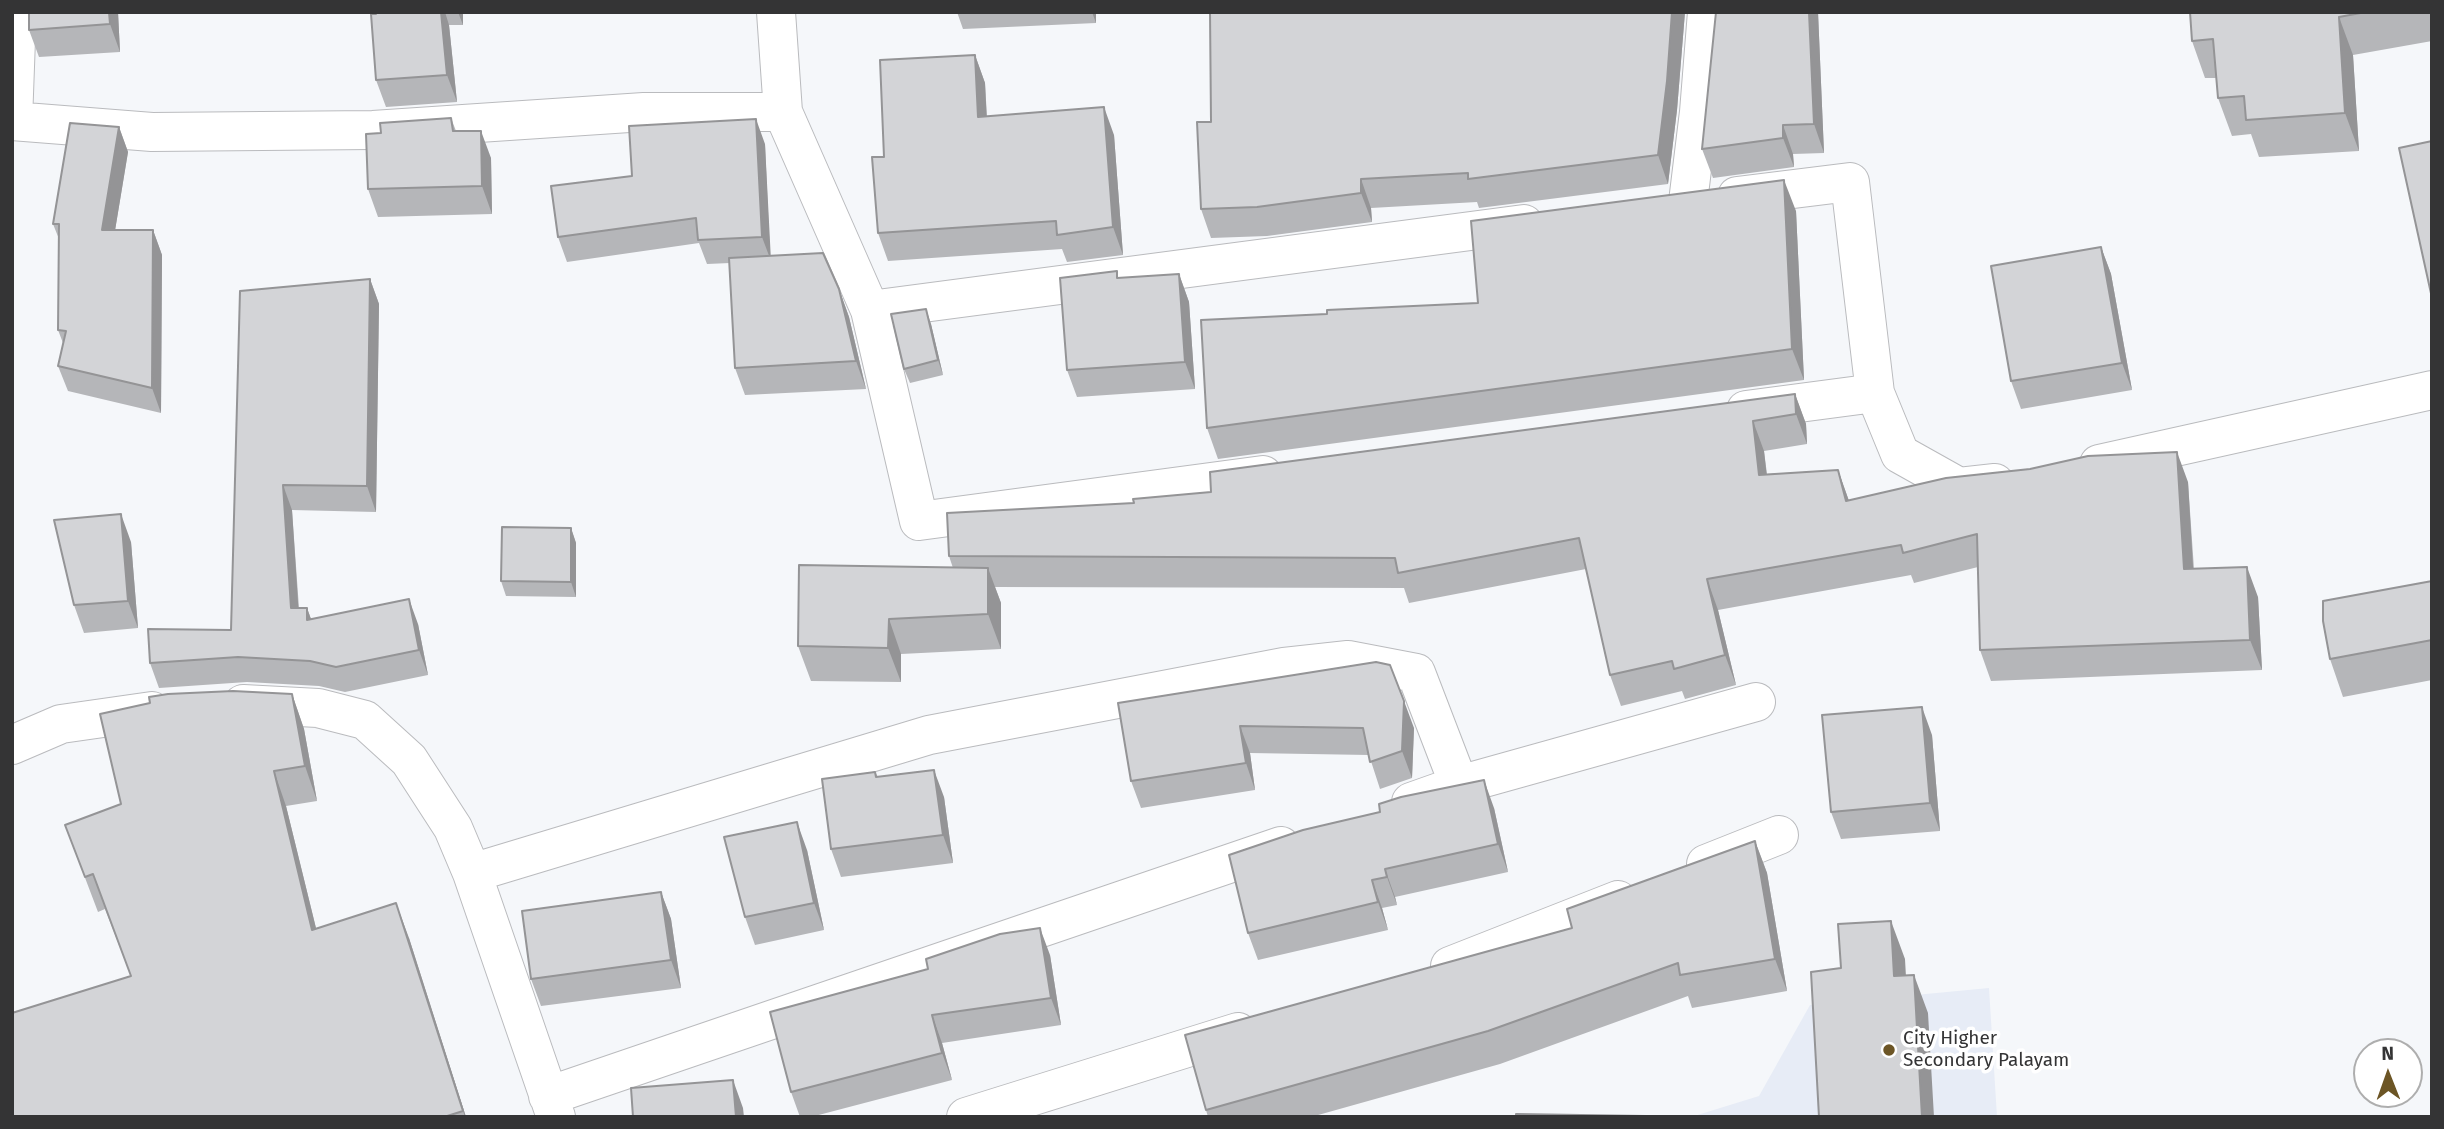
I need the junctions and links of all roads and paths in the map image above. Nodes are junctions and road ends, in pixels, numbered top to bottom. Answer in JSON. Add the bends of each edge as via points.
{"nodes":[{"id":1,"x":18,"y":12,"type":"edge"},
{"id":2,"x":776,"y":12,"type":"edge"},
{"id":3,"x":1707,"y":12,"type":"edge"},
{"id":4,"x":783,"y":112,"type":"junction"},
{"id":5,"x":13,"y":121,"type":"edge"},
{"id":6,"x":1563,"y":218,"type":"edge"},
{"id":7,"x":870,"y":310,"type":"junction"},
{"id":8,"x":2432,"y":390,"type":"edge"},
{"id":9,"x":1875,"y":393,"type":"junction"},
{"id":10,"x":1709,"y":415,"type":"edge"},
{"id":11,"x":1293,"y":471,"type":"edge"},
{"id":12,"x":2065,"y":472,"type":"edge"},
{"id":13,"x":2025,"y":479,"type":"edge"},
{"id":14,"x":1756,"y":702,"type":"dead end"},
{"id":15,"x":12,"y":745,"type":"edge"},
{"id":16,"x":1460,"y":785,"type":"junction"},
{"id":17,"x":1380,"y":812,"type":"edge"},
{"id":18,"x":1314,"y":835,"type":"edge"},
{"id":19,"x":1779,"y":835,"type":"dead end"},
{"id":20,"x":472,"y":873,"type":"junction"},
{"id":21,"x":1423,"y":975,"type":"edge"},
{"id":22,"x":1267,"y":1023,"type":"edge"},
{"id":23,"x":552,"y":1106,"type":"edge"},
{"id":24,"x":966,"y":1117,"type":"edge"}],
"edges":[{"from":1,"to":5,"type":"street"},
{"from":2,"to":4,"type":"street"},
{"from":3,"to":9,"type":"street","via":[[1699,112],[1674,204],[1850,182]]},
{"from":4,"to":5,"type":"street","via":[[645,112],[345,131],[152,132]]},
{"from":4,"to":7,"type":"street"},
{"from":6,"to":7,"type":"street"},
{"from":7,"to":11,"type":"street","via":[[919,521]]},
{"from":8,"to":12,"type":"street"},
{"from":9,"to":10,"type":"street"},
{"from":9,"to":13,"type":"street","via":[[1900,454],[1959,487]]},
{"from":14,"to":16,"type":"street"},
{"from":15,"to":20,"type":"street","via":[[61,724],[193,706],[317,708],[365,720],[410,760],[453,828]]},
{"from":16,"to":17,"type":"street"},
{"from":16,"to":20,"type":"street","via":[[1416,673],[1348,660],[1284,667],[929,735]]},
{"from":18,"to":23,"type":"street"},
{"from":19,"to":21,"type":"street"},
{"from":20,"to":23,"type":"street"},
{"from":22,"to":24,"type":"street"}]}
